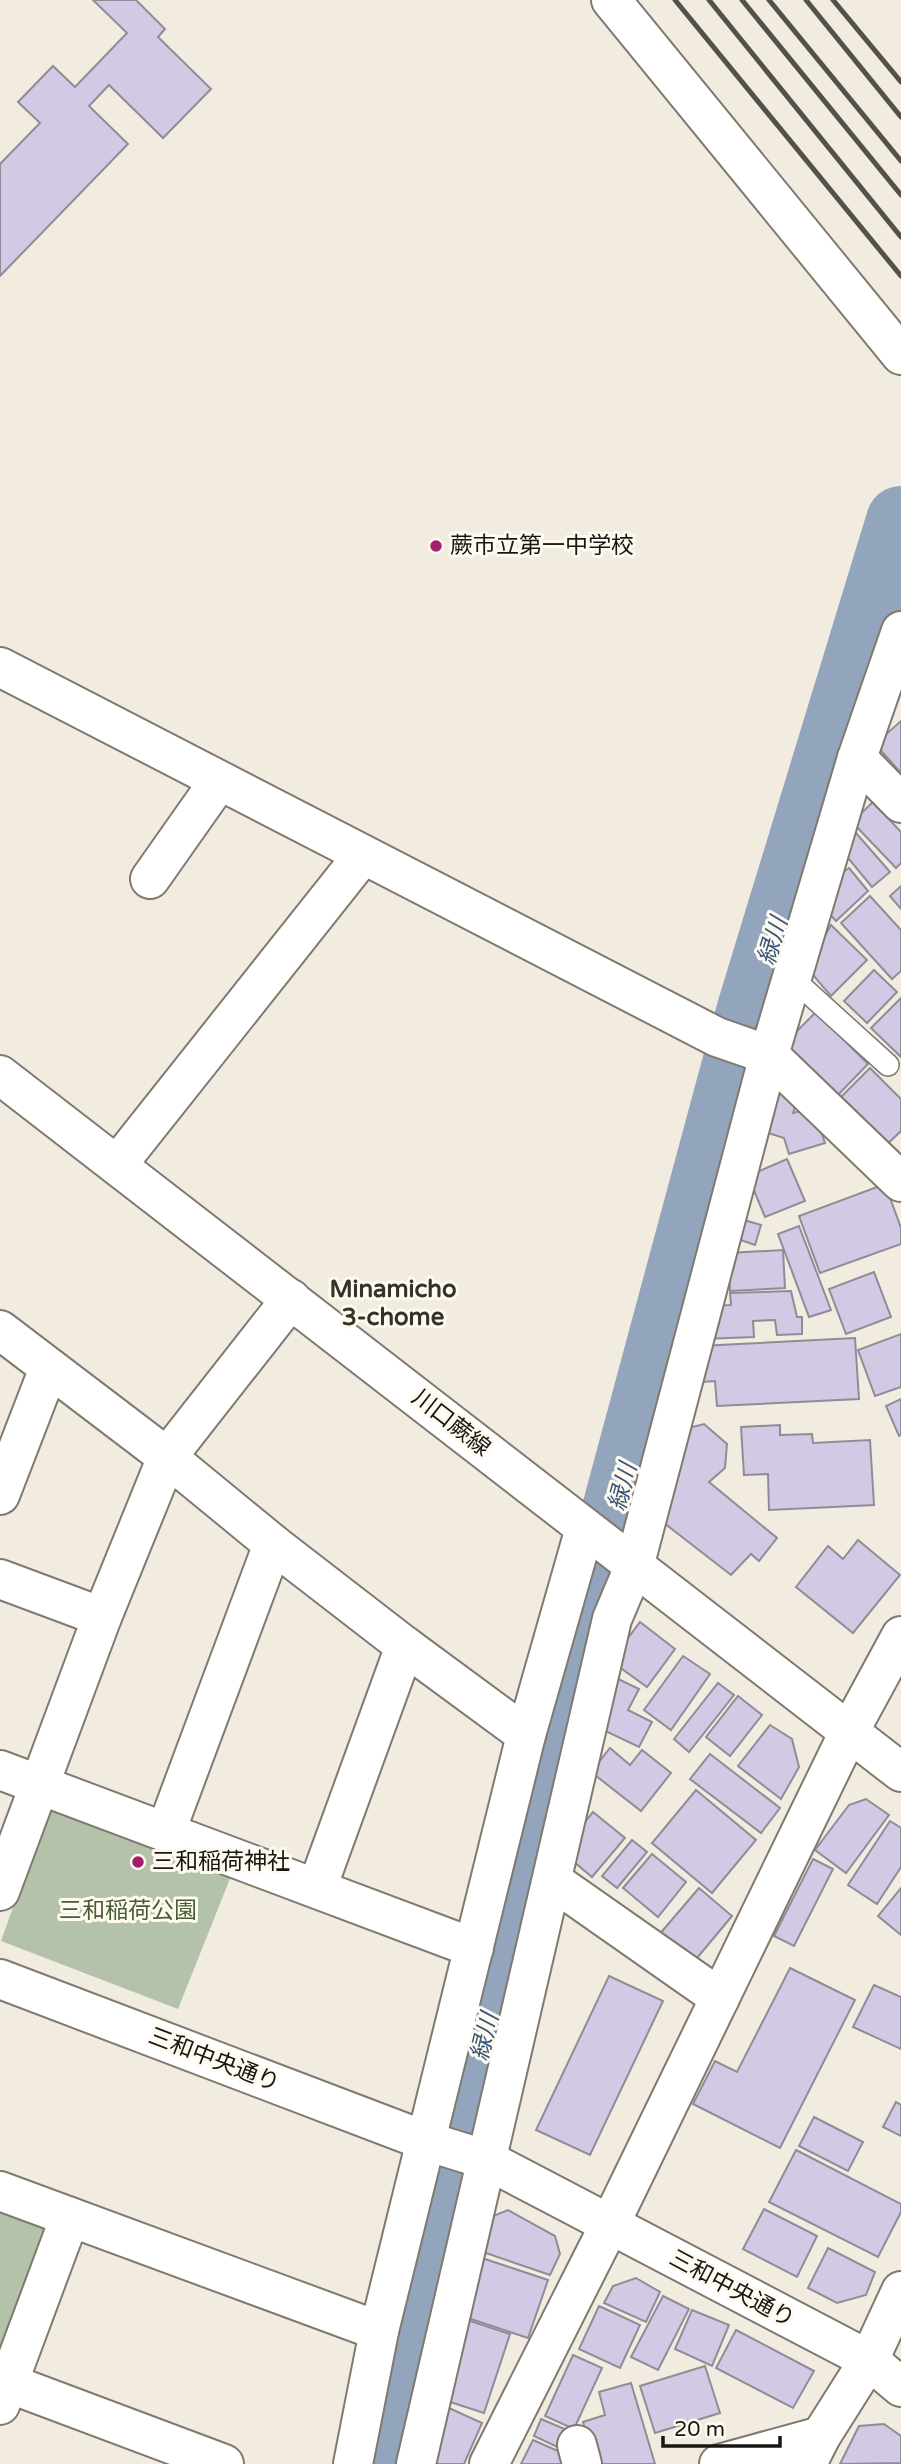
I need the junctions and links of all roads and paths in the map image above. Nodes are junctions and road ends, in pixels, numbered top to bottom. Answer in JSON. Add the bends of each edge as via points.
{"nodes":[{"id":1,"x":611,"y":0,"type":"edge"},
{"id":2,"x":901,"y":355,"type":"edge"},
{"id":3,"x":901,"y":631,"type":"edge"},
{"id":4,"x":0,"y":667,"type":"edge"},
{"id":5,"x":857,"y":758,"type":"junction"},
{"id":6,"x":219,"y":781,"type":"junction"},
{"id":7,"x":901,"y":803,"type":"edge"},
{"id":8,"x":363,"y":855,"type":"junction"},
{"id":9,"x":149,"y":878,"type":"dead end"},
{"id":10,"x":792,"y":978,"type":"junction"},
{"id":11,"x":769,"y":1055,"type":"junction"},
{"id":12,"x":888,"y":1065,"type":"dead end"},
{"id":13,"x":0,"y":1075,"type":"edge"},
{"id":14,"x":117,"y":1165,"type":"junction"},
{"id":15,"x":901,"y":1182,"type":"edge"},
{"id":16,"x":291,"y":1299,"type":"junction"},
{"id":17,"x":0,"y":1330,"type":"edge"},
{"id":18,"x":49,"y":1367,"type":"junction"},
{"id":19,"x":167,"y":1457,"type":"junction"},
{"id":20,"x":0,"y":1495,"type":"edge"},
{"id":21,"x":590,"y":1531,"type":"junction"},
{"id":22,"x":273,"y":1544,"type":"junction"},
{"id":23,"x":630,"y":1564,"type":"junction"},
{"id":24,"x":0,"y":1579,"type":"edge"},
{"id":25,"x":102,"y":1616,"type":"junction"},
{"id":26,"x":901,"y":1636,"type":"edge"},
{"id":27,"x":405,"y":1646,"type":"junction"},
{"id":28,"x":849,"y":1732,"type":"junction"},
{"id":29,"x":526,"y":1735,"type":"junction"},
{"id":30,"x":0,"y":1770,"type":"edge"},
{"id":31,"x":901,"y":1772,"type":"edge"},
{"id":32,"x":40,"y":1785,"type":"junction"},
{"id":33,"x":166,"y":1831,"type":"junction"},
{"id":34,"x":553,"y":1881,"type":"junction"},
{"id":35,"x":317,"y":1888,"type":"junction"},
{"id":36,"x":0,"y":1891,"type":"edge"},
{"id":37,"x":474,"y":1948,"type":"junction"},
{"id":38,"x":0,"y":1979,"type":"edge"},
{"id":39,"x":720,"y":1998,"type":"junction"},
{"id":40,"x":428,"y":2141,"type":"junction"},
{"id":41,"x":485,"y":2160,"type":"junction"},
{"id":42,"x":0,"y":2191,"type":"edge"},
{"id":43,"x":70,"y":2217,"type":"junction"},
{"id":44,"x":610,"y":2224,"type":"junction"},
{"id":45,"x":901,"y":2291,"type":"edge"},
{"id":46,"x":379,"y":2331,"type":"junction"},
{"id":47,"x":869,"y":2360,"type":"junction"},
{"id":48,"x":901,"y":2387,"type":"edge"},
{"id":49,"x":4,"y":2394,"type":"edge"},
{"id":50,"x":814,"y":2450,"type":"edge"},
{"id":51,"x":225,"y":2464,"type":"edge"},
{"id":52,"x":353,"y":2464,"type":"edge"},
{"id":53,"x":416,"y":2464,"type":"edge"},
{"id":54,"x":489,"y":2464,"type":"edge"},
{"id":55,"x":719,"y":2464,"type":"edge"}],
"edges":[{"from":1,"to":2,"type":"street"},
{"from":3,"to":5,"type":"street"},
{"from":4,"to":6,"type":"street"},
{"from":5,"to":7,"type":"street"},
{"from":5,"to":10,"type":"street"},
{"from":6,"to":8,"type":"street"},
{"from":6,"to":9,"type":"street"},
{"from":8,"to":11,"type":"street","via":[[717,1037]]},
{"from":8,"to":14,"type":"street"},
{"from":10,"to":11,"type":"street"},
{"from":10,"to":12,"type":"lane"},
{"from":11,"to":15,"type":"street"},
{"from":11,"to":23,"type":"street"},
{"from":13,"to":14,"type":"street","name":"川口蕨線"},
{"from":14,"to":16,"type":"street","name":"川口蕨線"},
{"from":16,"to":19,"type":"street"},
{"from":16,"to":21,"type":"street","name":"川口蕨線"},
{"from":17,"to":18,"type":"street"},
{"from":18,"to":19,"type":"street"},
{"from":18,"to":20,"type":"street"},
{"from":19,"to":22,"type":"street"},
{"from":19,"to":25,"type":"street"},
{"from":21,"to":23,"type":"street","name":"川口蕨線"},
{"from":21,"to":29,"type":"street"},
{"from":22,"to":27,"type":"street"},
{"from":22,"to":33,"type":"street"},
{"from":23,"to":28,"type":"street","name":"川口蕨線"},
{"from":23,"to":34,"type":"street","via":[[612,1619]]},
{"from":24,"to":25,"type":"street"},
{"from":25,"to":32,"type":"street"},
{"from":26,"to":28,"type":"street"},
{"from":27,"to":29,"type":"street"},
{"from":27,"to":35,"type":"street"},
{"from":28,"to":31,"type":"street","name":"川口蕨線"},
{"from":28,"to":39,"type":"street"},
{"from":29,"to":37,"type":"street"},
{"from":30,"to":32,"type":"street"},
{"from":32,"to":33,"type":"street"},
{"from":32,"to":36,"type":"street"},
{"from":33,"to":35,"type":"street"},
{"from":34,"to":39,"type":"street"},
{"from":34,"to":41,"type":"street"},
{"from":35,"to":37,"type":"street"},
{"from":37,"to":40,"type":"street"},
{"from":38,"to":40,"type":"street","name":"三和中央通り"},
{"from":39,"to":44,"type":"street"},
{"from":40,"to":41,"type":"street","name":"三和中央通り"},
{"from":40,"to":46,"type":"street"},
{"from":41,"to":44,"type":"street","name":"三和中央通り"},
{"from":41,"to":53,"type":"street"},
{"from":42,"to":43,"type":"street"},
{"from":43,"to":46,"type":"street"},
{"from":43,"to":49,"type":"street"},
{"from":44,"to":47,"type":"street","name":"三和中央通り"},
{"from":44,"to":54,"type":"street"},
{"from":45,"to":47,"type":"street"},
{"from":46,"to":52,"type":"street"},
{"from":47,"to":48,"type":"street","name":"三和中央通り"},
{"from":47,"to":50,"type":"street"},
{"from":49,"to":51,"type":"street"},
{"from":50,"to":55,"type":"street"}]}
